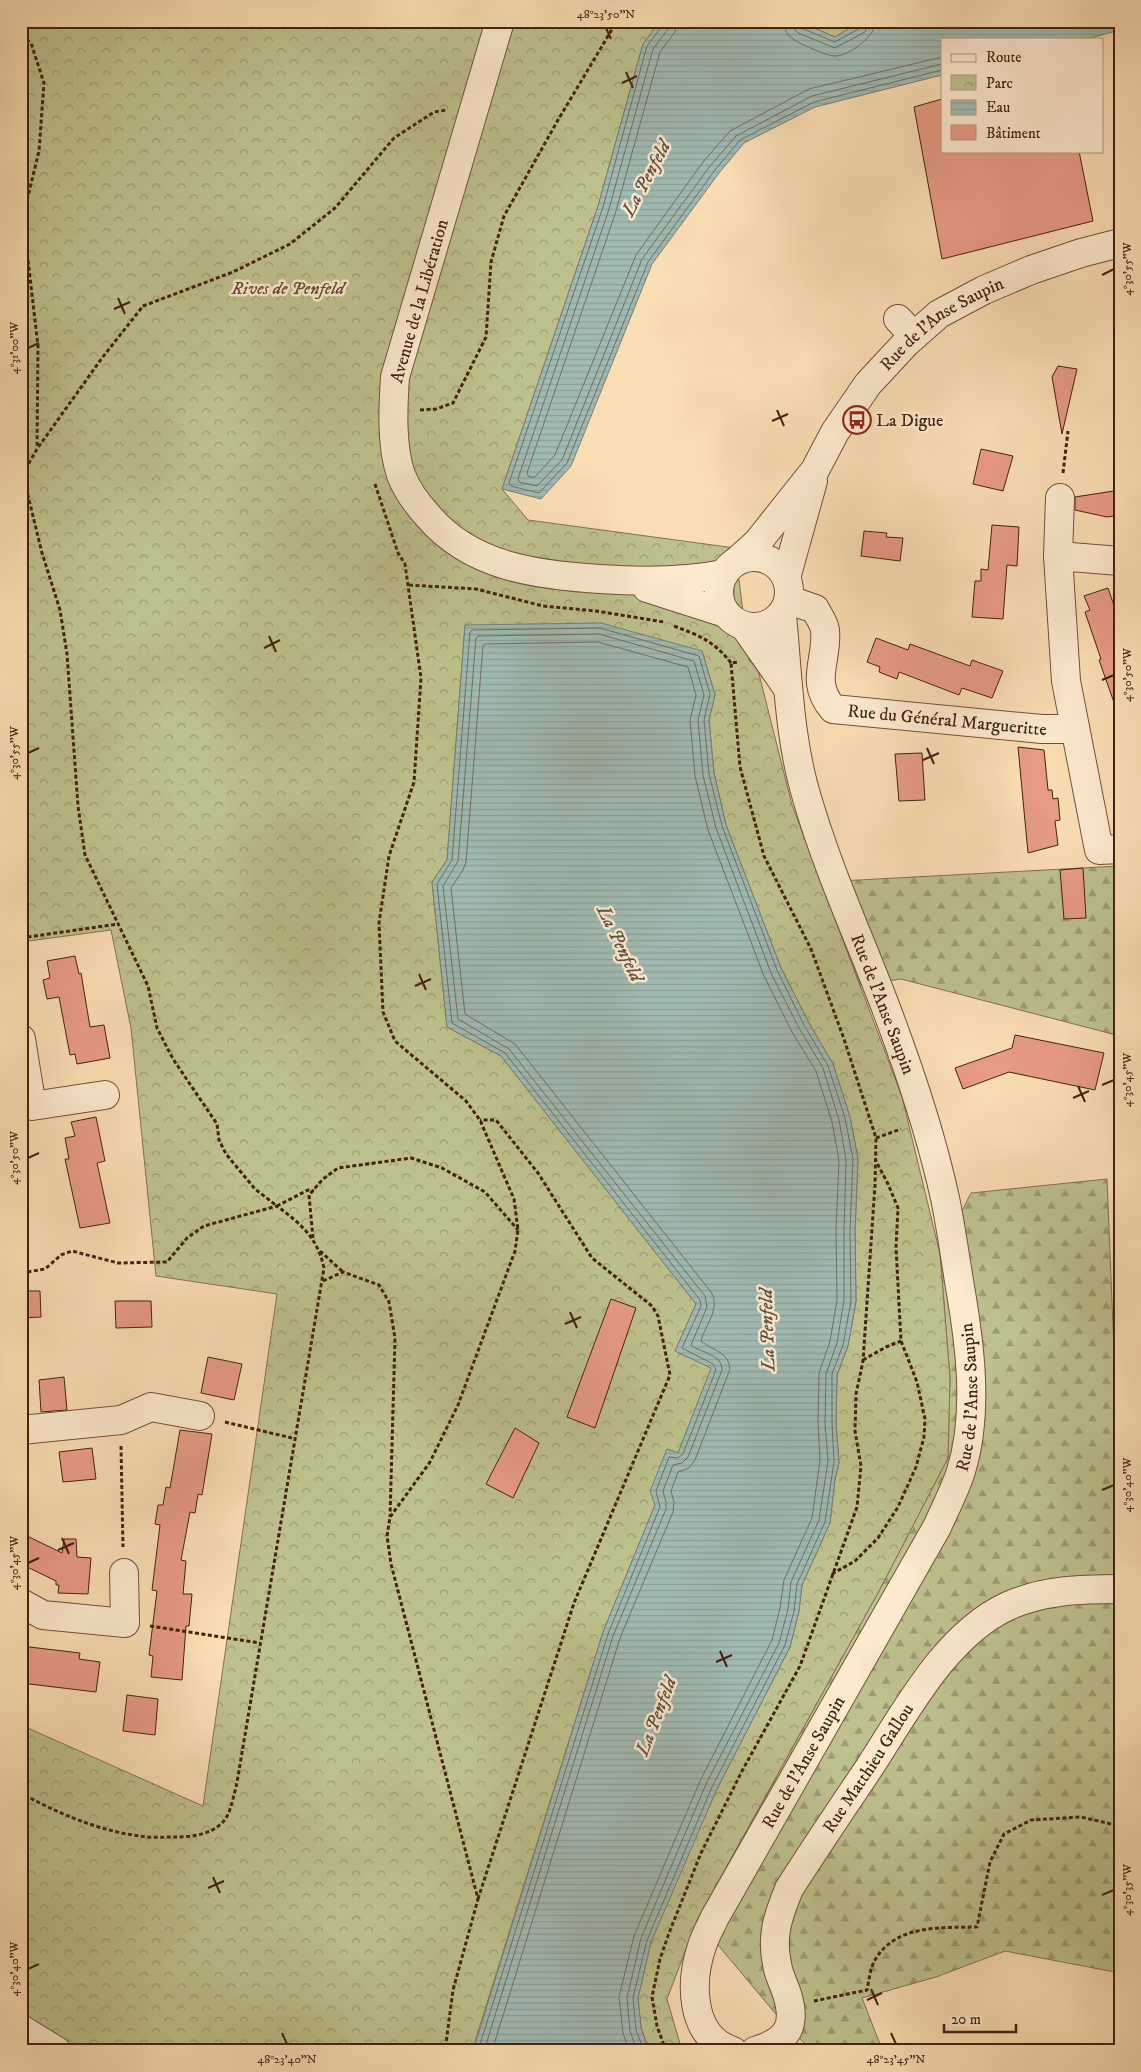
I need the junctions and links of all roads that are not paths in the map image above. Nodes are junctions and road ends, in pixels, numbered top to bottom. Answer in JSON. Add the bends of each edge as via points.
{"nodes":[{"id":1,"x":500,"y":21,"type":"edge"},
{"id":2,"x":1120,"y":243,"type":"edge"},
{"id":3,"x":815,"y":470,"type":"junction"},
{"id":4,"x":1060,"y":498,"type":"road end"},
{"id":5,"x":1058,"y":556,"type":"junction"},
{"id":6,"x":1120,"y":561,"type":"edge"},
{"id":7,"x":731,"y":567,"type":"junction"},
{"id":8,"x":624,"y":580,"type":"junction"},
{"id":9,"x":786,"y":598,"type":"junction"},
{"id":10,"x":735,"y":620,"type":"junction"},
{"id":11,"x":787,"y":687,"type":"junction"},
{"id":12,"x":1075,"y":729,"type":"junction"},
{"id":13,"x":1120,"y":849,"type":"edge"},
{"id":14,"x":21,"y":1039,"type":"edge"},
{"id":15,"x":25,"y":1090,"type":"edge"},
{"id":16,"x":104,"y":1095,"type":"dead end"},
{"id":17,"x":200,"y":1416,"type":"road end"},
{"id":18,"x":21,"y":1430,"type":"edge"},
{"id":19,"x":124,"y":1573,"type":"road end"},
{"id":20,"x":1120,"y":1589,"type":"edge"},
{"id":21,"x":21,"y":1603,"type":"edge"},
{"id":22,"x":21,"y":2029,"type":"edge"},
{"id":23,"x":57,"y":2051,"type":"edge"},
{"id":24,"x":733,"y":2051,"type":"edge"},
{"id":25,"x":755,"y":2051,"type":"edge"}],
"edges":[{"from":1,"to":8,"type":"street","name":"Avenue de la Libération","via":[[395,377],[394,438],[401,474],[420,507],[457,544],[500,564],[533,572]]},
{"from":2,"to":3,"type":"street","name":"Rue de l'Anse Saupin","via":[[1031,270],[906,328],[835,432]]},
{"from":3,"to":7,"type":"street","name":"Rue de l'Anse Saupin","via":[[757,543]]},
{"from":3,"to":9,"type":"street","name":"Rue de l'Anse Saupin"},
{"from":4,"to":5,"type":"street","name":"Rue du Général Margueritte"},
{"from":5,"to":6,"type":"street"},
{"from":5,"to":12,"type":"street","name":"Rue du Général Margueritte","via":[[1066,681]]},
{"from":7,"to":8,"type":"street","name":"Avenue de la Libération","via":[[698,579]]},
{"from":7,"to":9,"type":"street","via":[[749,557],[761,557],[780,568]]},
{"from":7,"to":10,"type":"street","via":[[719,590],[720,602]]},
{"from":8,"to":10,"type":"street","name":"Avenue de la Libération"},
{"from":9,"to":10,"type":"street","via":[[776,622],[756,628]]},
{"from":9,"to":11,"type":"street","name":"Rue de l'Anse Saupin"},
{"from":9,"to":12,"type":"street","name":"Rue du Général Margueritte","via":[[815,609],[821,620],[825,630],[821,681],[824,698],[833,709],[1042,729]]},
{"from":10,"to":11,"type":"street","name":"Rue de l'Anse Saupin","via":[[770,661]]},
{"from":11,"to":24,"type":"street","name":"Rue de l'Anse Saupin","via":[[796,756],[807,799],[821,844],[897,1037],[926,1123],[945,1198],[965,1317],[971,1389],[970,1423],[961,1471],[937,1528],[715,1917],[702,1946],[694,1995],[698,2015],[705,2030],[718,2044]]},
{"from":12,"to":13,"type":"street","name":"Rue du Général Margueritte","via":[[1099,850]]},
{"from":14,"to":15,"type":"street"},
{"from":15,"to":16,"type":"street","via":[[32,1106]]},
{"from":17,"to":18,"type":"street","via":[[151,1407],[121,1420]]},
{"from":19,"to":21,"type":"street","via":[[125,1623],[43,1615]]},
{"from":20,"to":25,"type":"street","name":"Rue Matthieu Gallou","via":[[1073,1589],[1008,1605],[958,1642],[929,1674],[789,1889],[777,1917],[775,1942],[777,1966],[787,1993],[792,2021],[779,2040]]},
{"from":22,"to":23,"type":"street"}]}
